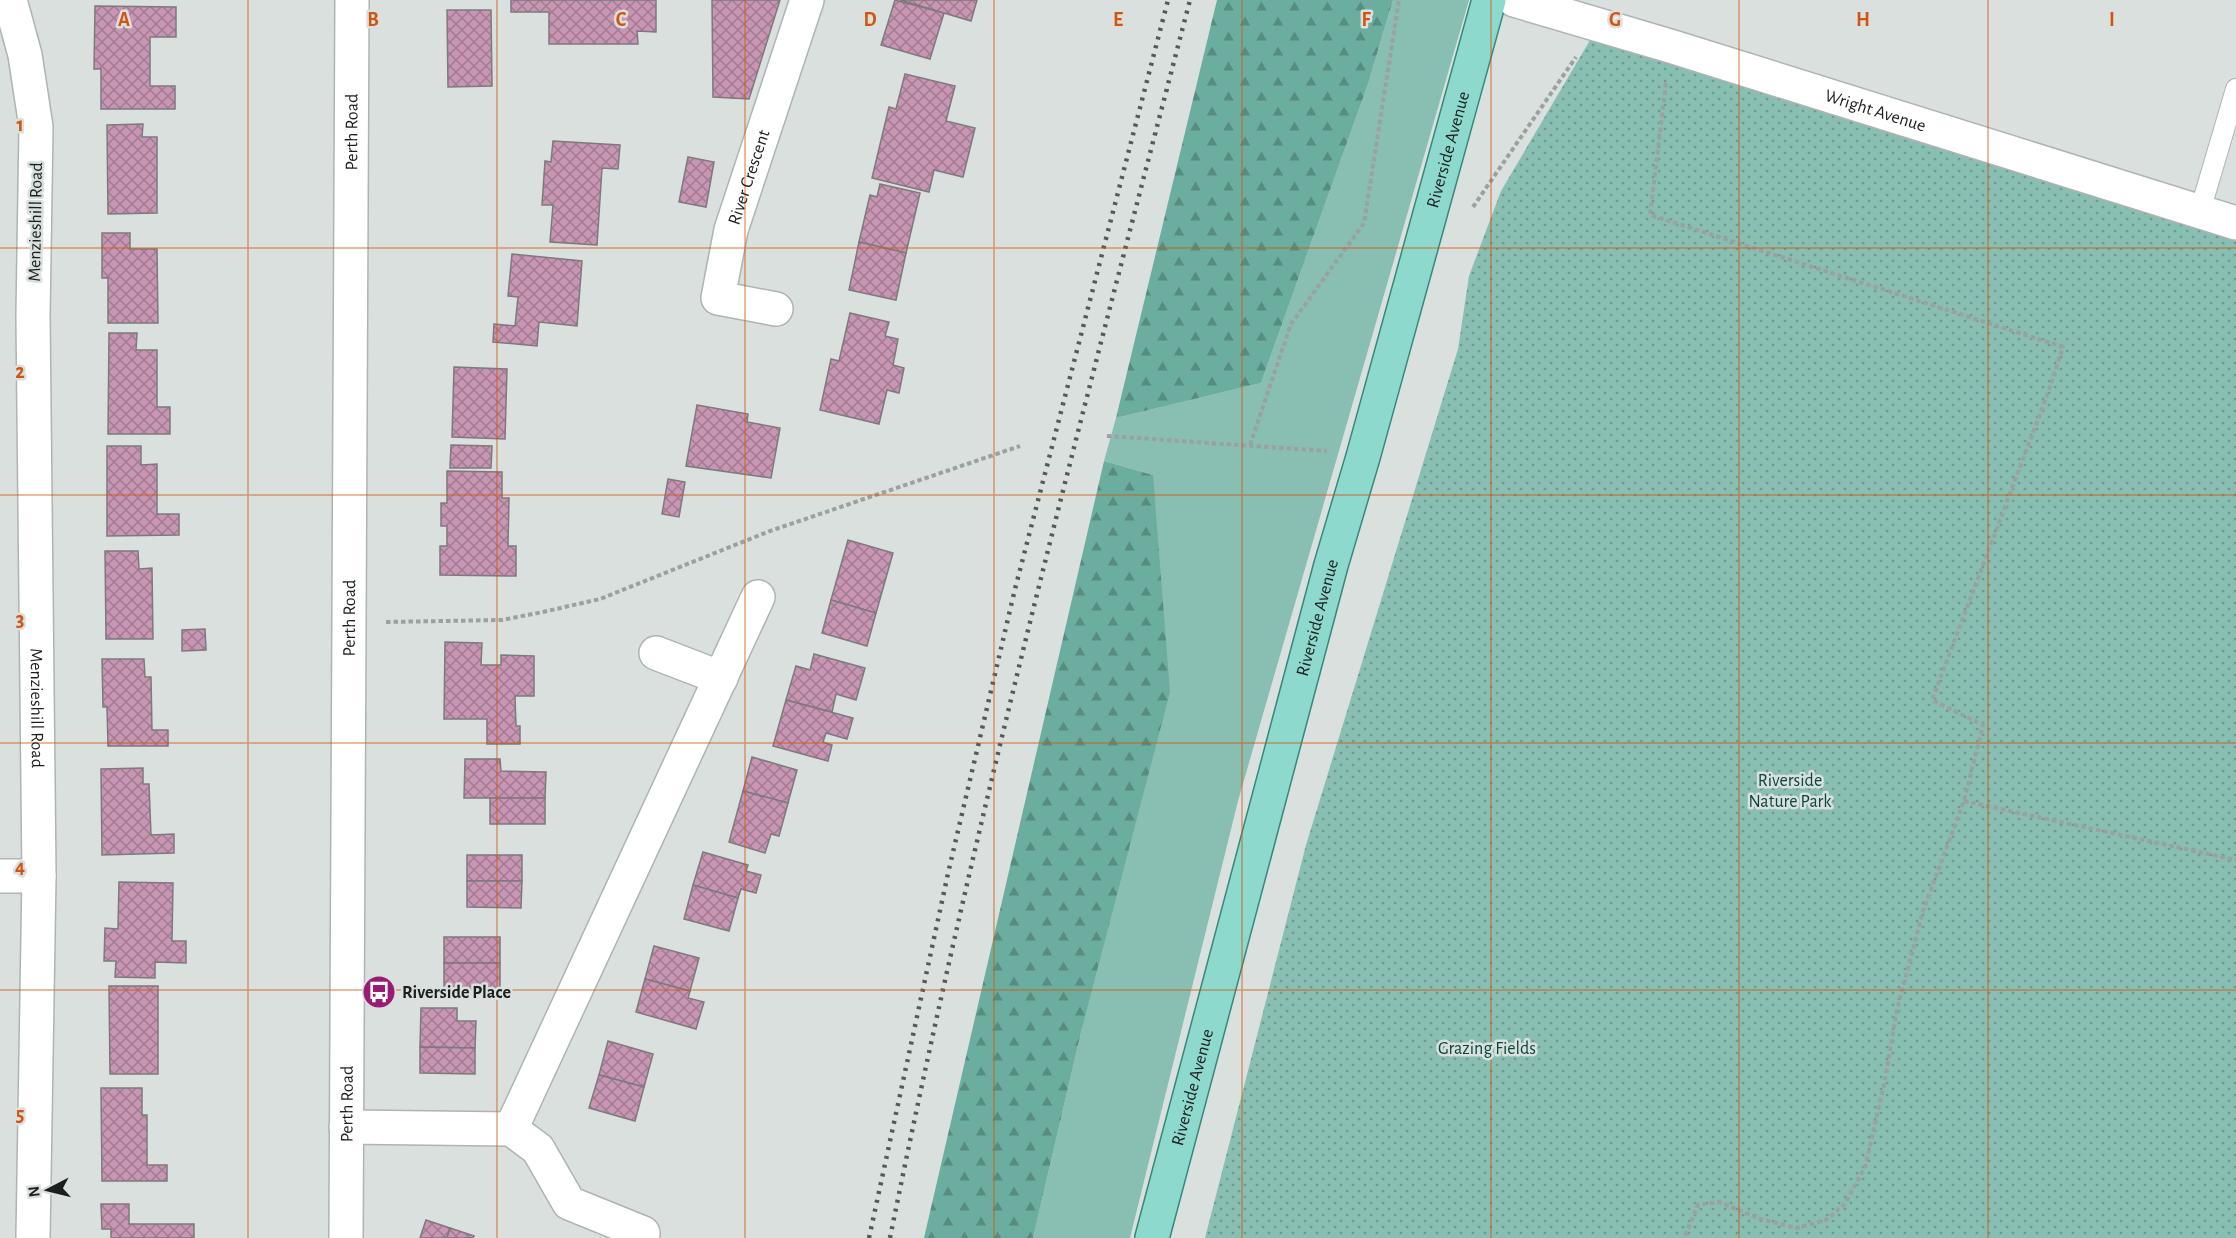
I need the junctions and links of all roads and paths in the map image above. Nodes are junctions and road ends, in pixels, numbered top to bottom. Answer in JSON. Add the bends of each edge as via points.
{"nodes":[{"id":1,"x":10,"y":0,"type":"edge"},
{"id":2,"x":352,"y":0,"type":"edge"},
{"id":3,"x":807,"y":0,"type":"edge"},
{"id":4,"x":1399,"y":0,"type":"edge"},
{"id":5,"x":1489,"y":0,"type":"edge"},
{"id":6,"x":1514,"y":0,"type":"edge"},
{"id":7,"x":1599,"y":25,"type":"junction"},
{"id":8,"x":1670,"y":46,"type":"junction"},
{"id":9,"x":2236,"y":89,"type":"edge"},
{"id":10,"x":2200,"y":211,"type":"junction"},
{"id":11,"x":1471,"y":214,"type":"dead end"},
{"id":12,"x":2236,"y":223,"type":"edge"},
{"id":13,"x":776,"y":309,"type":"dead end"},
{"id":14,"x":1107,"y":436,"type":"dead end"},
{"id":15,"x":1250,"y":445,"type":"junction"},
{"id":16,"x":1020,"y":446,"type":"dead end"},
{"id":17,"x":1363,"y":457,"type":"junction"},
{"id":18,"x":758,"y":597,"type":"dead end"},
{"id":19,"x":349,"y":623,"type":"junction"},
{"id":20,"x":656,"y":653,"type":"dead end"},
{"id":21,"x":721,"y":678,"type":"junction"},
{"id":22,"x":1964,"y":801,"type":"junction"},
{"id":23,"x":2236,"y":860,"type":"edge"},
{"id":24,"x":0,"y":876,"type":"edge"},
{"id":25,"x":39,"y":876,"type":"junction"},
{"id":26,"x":346,"y":1127,"type":"junction"},
{"id":27,"x":511,"y":1129,"type":"junction"},
{"id":28,"x":643,"y":1233,"type":"dead end"},
{"id":29,"x":33,"y":1238,"type":"edge"},
{"id":30,"x":346,"y":1238,"type":"edge"},
{"id":31,"x":1152,"y":1238,"type":"edge"},
{"id":32,"x":1684,"y":1238,"type":"edge"}],
"edges":[{"from":1,"to":25,"type":"street","name":"Menzieshill Road","via":[[25,55],[36,127],[33,328]]},
{"from":2,"to":19,"type":"street","name":"Perth Road"},
{"from":3,"to":13,"type":"street","name":"River Crescent","via":[[731,230],[718,298]]},
{"from":4,"to":15,"type":"path","via":[[1364,223],[1291,324]]},
{"from":5,"to":17,"type":"main road","name":"Riverside Avenue"},
{"from":6,"to":7,"type":"street","name":"Wright Avenue"},
{"from":7,"to":8,"type":"street","name":"Wright Avenue"},
{"from":7,"to":11,"type":"path","via":[[1474,204]]},
{"from":8,"to":10,"type":"street","name":"Wright Avenue"},
{"from":8,"to":22,"type":"path","via":[[1650,215],[2063,347],[1932,700],[1983,725]]},
{"from":9,"to":10,"type":"lane"},
{"from":10,"to":12,"type":"street","name":"Wright Avenue"},
{"from":14,"to":15,"type":"path"},
{"from":15,"to":17,"type":"path"},
{"from":16,"to":19,"type":"path","via":[[770,531],[600,599],[502,620]]},
{"from":17,"to":31,"type":"main road","name":"Riverside Avenue"},
{"from":18,"to":21,"type":"street"},
{"from":19,"to":26,"type":"street","name":"Perth Road"},
{"from":20,"to":21,"type":"street"},
{"from":21,"to":27,"type":"street"},
{"from":22,"to":23,"type":"path"},
{"from":22,"to":32,"type":"path","via":[[1923,911],[1897,1010],[1865,1167],[1845,1204],[1826,1220],[1797,1228],[1760,1219],[1719,1202],[1698,1205]]},
{"from":24,"to":25,"type":"street"},
{"from":25,"to":29,"type":"street","name":"Menzieshill Road"},
{"from":26,"to":27,"type":"street"},
{"from":26,"to":30,"type":"street","name":"Perth Road"},
{"from":27,"to":28,"type":"street","via":[[538,1149],[569,1203]]}]}
